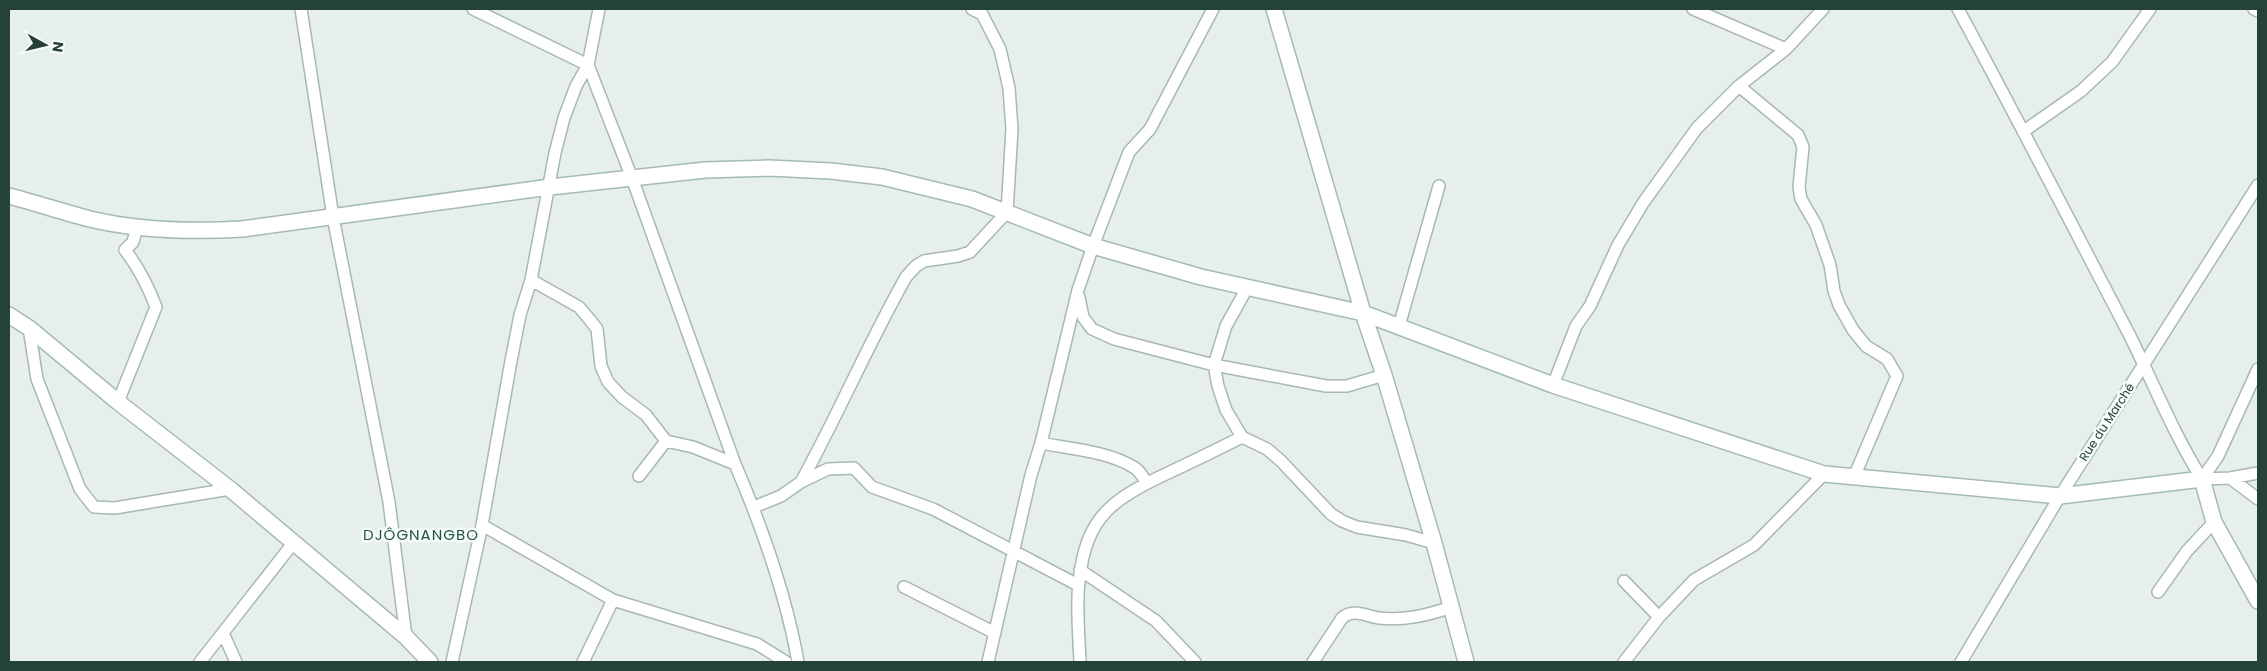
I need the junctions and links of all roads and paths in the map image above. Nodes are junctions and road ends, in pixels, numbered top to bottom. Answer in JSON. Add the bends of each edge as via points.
{"nodes":[{"id":1,"x":301,"y":9,"type":"edge"},
{"id":2,"x":473,"y":9,"type":"edge"},
{"id":3,"x":599,"y":9,"type":"edge"},
{"id":4,"x":972,"y":9,"type":"edge"},
{"id":5,"x":1213,"y":9,"type":"edge"},
{"id":6,"x":1274,"y":9,"type":"edge"},
{"id":7,"x":1694,"y":9,"type":"edge"},
{"id":8,"x":1823,"y":9,"type":"edge"},
{"id":9,"x":1958,"y":9,"type":"edge"},
{"id":10,"x":2150,"y":9,"type":"edge"},
{"id":11,"x":2254,"y":9,"type":"edge"},
{"id":12,"x":2258,"y":11,"type":"edge"},
{"id":13,"x":1786,"y":49,"type":"junction"},
{"id":14,"x":588,"y":65,"type":"junction"},
{"id":15,"x":1739,"y":86,"type":"junction"},
{"id":16,"x":2024,"y":131,"type":"junction"},
{"id":17,"x":632,"y":178,"type":"junction"},
{"id":18,"x":2258,"y":185,"type":"edge"},
{"id":19,"x":1439,"y":186,"type":"dead end"},
{"id":20,"x":550,"y":187,"type":"junction"},
{"id":21,"x":9,"y":196,"type":"edge"},
{"id":22,"x":1007,"y":212,"type":"junction"},
{"id":23,"x":333,"y":217,"type":"junction"},
{"id":24,"x":137,"y":227,"type":"junction"},
{"id":25,"x":1093,"y":246,"type":"junction"},
{"id":26,"x":531,"y":280,"type":"junction"},
{"id":27,"x":1247,"y":288,"type":"junction"},
{"id":28,"x":1078,"y":290,"type":"junction"},
{"id":29,"x":1363,"y":313,"type":"junction"},
{"id":30,"x":9,"y":315,"type":"edge"},
{"id":31,"x":1399,"y":326,"type":"junction"},
{"id":32,"x":29,"y":328,"type":"junction"},
{"id":33,"x":2144,"y":364,"type":"junction"},
{"id":34,"x":1214,"y":365,"type":"junction"},
{"id":35,"x":2258,"y":369,"type":"edge"},
{"id":36,"x":1384,"y":375,"type":"junction"},
{"id":37,"x":1553,"y":385,"type":"junction"},
{"id":38,"x":118,"y":402,"type":"junction"},
{"id":39,"x":1242,"y":437,"type":"junction"},
{"id":40,"x":666,"y":441,"type":"junction"},
{"id":41,"x":1041,"y":443,"type":"junction"},
{"id":42,"x":735,"y":464,"type":"junction"},
{"id":43,"x":2258,"y":473,"type":"edge"},
{"id":44,"x":1824,"y":474,"type":"junction"},
{"id":45,"x":639,"y":476,"type":"dead end"},
{"id":46,"x":1854,"y":477,"type":"junction"},
{"id":47,"x":2230,"y":478,"type":"junction"},
{"id":48,"x":2202,"y":479,"type":"junction"},
{"id":49,"x":800,"y":482,"type":"junction"},
{"id":50,"x":1147,"y":483,"type":"junction"},
{"id":51,"x":230,"y":489,"type":"junction"},
{"id":52,"x":2060,"y":496,"type":"junction"},
{"id":53,"x":2258,"y":498,"type":"edge"},
{"id":54,"x":754,"y":507,"type":"junction"},
{"id":55,"x":2214,"y":522,"type":"junction"},
{"id":56,"x":482,"y":525,"type":"junction"},
{"id":57,"x":294,"y":542,"type":"junction"},
{"id":58,"x":1434,"y":543,"type":"junction"},
{"id":59,"x":1014,"y":551,"type":"junction"},
{"id":60,"x":1080,"y":570,"type":"junction"},
{"id":61,"x":1624,"y":581,"type":"dead end"},
{"id":62,"x":1078,"y":585,"type":"junction"},
{"id":63,"x":904,"y":587,"type":"dead end"},
{"id":64,"x":2158,"y":592,"type":"dead end"},
{"id":65,"x":613,"y":600,"type":"junction"},
{"id":66,"x":2258,"y":601,"type":"edge"},
{"id":67,"x":1452,"y":607,"type":"junction"},
{"id":68,"x":1659,"y":617,"type":"junction"},
{"id":69,"x":223,"y":633,"type":"junction"},
{"id":70,"x":994,"y":633,"type":"junction"},
{"id":71,"x":406,"y":637,"type":"junction"},
{"id":72,"x":200,"y":662,"type":"edge"},
{"id":73,"x":236,"y":662,"type":"edge"},
{"id":74,"x":430,"y":662,"type":"edge"},
{"id":75,"x":452,"y":662,"type":"edge"},
{"id":76,"x":583,"y":662,"type":"edge"},
{"id":77,"x":786,"y":662,"type":"edge"},
{"id":78,"x":798,"y":662,"type":"edge"},
{"id":79,"x":988,"y":662,"type":"edge"},
{"id":80,"x":1080,"y":662,"type":"edge"},
{"id":81,"x":1195,"y":662,"type":"edge"},
{"id":82,"x":1313,"y":662,"type":"edge"},
{"id":83,"x":1466,"y":662,"type":"edge"},
{"id":84,"x":1624,"y":662,"type":"edge"},
{"id":85,"x":1961,"y":662,"type":"edge"}],
"edges":[{"from":1,"to":23,"type":"street"},
{"from":2,"to":14,"type":"street"},
{"from":3,"to":14,"type":"street"},
{"from":4,"to":22,"type":"street","via":[[982,14],[1000,49],[1009,88],[1012,129]]},
{"from":5,"to":25,"type":"street","via":[[1150,129],[1129,152]]},
{"from":6,"to":29,"type":"street"},
{"from":7,"to":13,"type":"street"},
{"from":8,"to":13,"type":"street"},
{"from":9,"to":16,"type":"street"},
{"from":10,"to":16,"type":"street","via":[[2112,62],[2081,91]]},
{"from":11,"to":12,"type":"street"},
{"from":13,"to":15,"type":"street"},
{"from":14,"to":17,"type":"street"},
{"from":14,"to":20,"type":"street","via":[[564,118]]},
{"from":15,"to":37,"type":"street","via":[[1697,128],[1643,203],[1618,245],[1590,306],[1576,326]]},
{"from":15,"to":46,"type":"street","via":[[1798,135],[1803,147],[1799,187],[1830,264],[1839,305],[1857,335],[1866,346],[1887,359],[1897,376]]},
{"from":16,"to":33,"type":"street"},
{"from":17,"to":20,"type":"street"},
{"from":17,"to":22,"type":"street","via":[[705,170],[769,168],[831,172],[882,177],[972,199]]},
{"from":17,"to":42,"type":"street"},
{"from":18,"to":33,"type":"street","name":"Rue du Marché"},
{"from":19,"to":31,"type":"street"},
{"from":20,"to":23,"type":"street"},
{"from":20,"to":26,"type":"street"},
{"from":21,"to":24,"type":"street","via":[[90,219]]},
{"from":22,"to":25,"type":"street"},
{"from":22,"to":49,"type":"street","via":[[970,252],[924,261],[906,277]]},
{"from":23,"to":24,"type":"street","via":[[198,232]]},
{"from":23,"to":71,"type":"street","via":[[390,502]]},
{"from":24,"to":38,"type":"street","via":[[133,242],[125,250],[149,287],[156,307]]},
{"from":25,"to":27,"type":"street"},
{"from":25,"to":28,"type":"street"},
{"from":26,"to":40,"type":"street","via":[[580,307],[597,329],[601,366],[608,382],[646,415]]},
{"from":26,"to":56,"type":"street","via":[[520,315]]},
{"from":27,"to":29,"type":"street"},
{"from":27,"to":34,"type":"street","via":[[1226,326]]},
{"from":28,"to":34,"type":"street","via":[[1083,317],[1092,328],[1114,339]]},
{"from":28,"to":41,"type":"street"},
{"from":29,"to":31,"type":"street"},
{"from":29,"to":36,"type":"street"},
{"from":30,"to":32,"type":"street"},
{"from":31,"to":37,"type":"street"},
{"from":32,"to":38,"type":"street"},
{"from":32,"to":51,"type":"street","via":[[37,378],[80,489],[94,507],[115,508]]},
{"from":33,"to":48,"type":"street"},
{"from":33,"to":52,"type":"street","name":"Rue du Marché"},
{"from":34,"to":36,"type":"street","via":[[1326,386],[1347,386]]},
{"from":34,"to":39,"type":"street","via":[[1226,410]]},
{"from":35,"to":48,"type":"street","via":[[2218,456]]},
{"from":36,"to":58,"type":"street"},
{"from":37,"to":44,"type":"street"},
{"from":38,"to":51,"type":"street"},
{"from":39,"to":50,"type":"street"},
{"from":39,"to":58,"type":"street","via":[[1267,449],[1331,514],[1342,521]]},
{"from":40,"to":42,"type":"street","via":[[693,447]]},
{"from":40,"to":45,"type":"street"},
{"from":41,"to":50,"type":"street","via":[[1120,461],[1137,468]]},
{"from":41,"to":59,"type":"street"},
{"from":42,"to":54,"type":"street"},
{"from":43,"to":47,"type":"street"},
{"from":44,"to":46,"type":"street"},
{"from":44,"to":68,"type":"street","via":[[1754,545],[1694,580]]},
{"from":46,"to":52,"type":"street"},
{"from":47,"to":48,"type":"street"},
{"from":47,"to":53,"type":"street"},
{"from":48,"to":52,"type":"street"},
{"from":48,"to":55,"type":"street"},
{"from":49,"to":54,"type":"street","via":[[781,496]]},
{"from":49,"to":59,"type":"street","via":[[828,469],[854,468],[872,487],[932,509]]},
{"from":50,"to":60,"type":"street","via":[[1124,495],[1101,517],[1086,544]]},
{"from":51,"to":57,"type":"street"},
{"from":52,"to":85,"type":"street","name":"Rue du Marché"},
{"from":54,"to":78,"type":"street","via":[[780,587]]},
{"from":55,"to":64,"type":"street","via":[[2187,551]]},
{"from":55,"to":66,"type":"street"},
{"from":56,"to":65,"type":"street"},
{"from":56,"to":75,"type":"street"},
{"from":57,"to":69,"type":"street"},
{"from":57,"to":71,"type":"street"},
{"from":58,"to":67,"type":"street"},
{"from":59,"to":62,"type":"street"},
{"from":59,"to":70,"type":"street"},
{"from":60,"to":62,"type":"street"},
{"from":60,"to":81,"type":"street","via":[[1156,621]]},
{"from":61,"to":68,"type":"street"},
{"from":62,"to":80,"type":"street"},
{"from":63,"to":70,"type":"street"},
{"from":65,"to":76,"type":"street"},
{"from":65,"to":77,"type":"street","via":[[757,644]]},
{"from":67,"to":82,"type":"street","via":[[1408,618],[1348,613]]},
{"from":67,"to":83,"type":"street"},
{"from":68,"to":84,"type":"street"},
{"from":69,"to":72,"type":"street"},
{"from":69,"to":73,"type":"street"},
{"from":70,"to":79,"type":"street"},
{"from":71,"to":74,"type":"street"}]}
